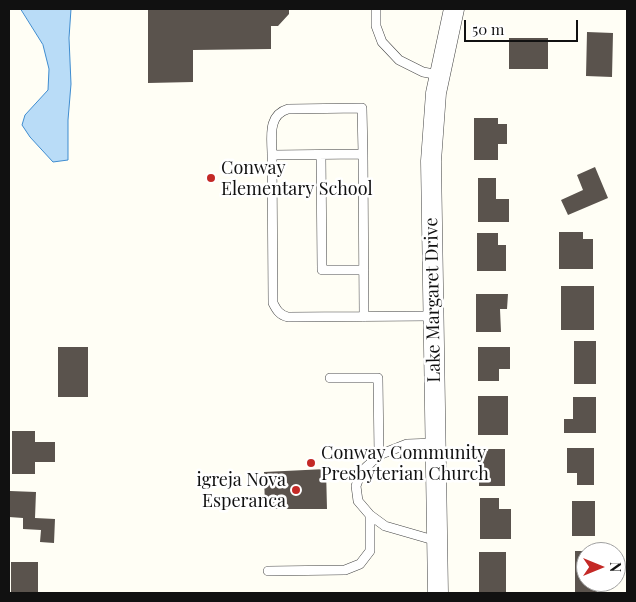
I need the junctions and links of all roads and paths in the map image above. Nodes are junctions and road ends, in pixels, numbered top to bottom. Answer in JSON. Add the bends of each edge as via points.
{"nodes":[{"id":1,"x":376,"y":9,"type":"edge"},
{"id":2,"x":454,"y":9,"type":"edge"},
{"id":3,"x":439,"y":75,"type":"junction"},
{"id":4,"x":363,"y":154,"type":"junction"},
{"id":5,"x":272,"y":155,"type":"junction"},
{"id":6,"x":321,"y":155,"type":"junction"},
{"id":7,"x":364,"y":270,"type":"junction"},
{"id":8,"x":433,"y":316,"type":"junction"},
{"id":9,"x":364,"y":317,"type":"junction"},
{"id":10,"x":330,"y":378,"type":"dead end"},
{"id":11,"x":436,"y":443,"type":"junction"},
{"id":12,"x":379,"y":455,"type":"junction"},
{"id":13,"x":370,"y":515,"type":"junction"},
{"id":14,"x":437,"y":542,"type":"junction"},
{"id":15,"x":268,"y":571,"type":"dead end"},
{"id":16,"x":438,"y":593,"type":"edge"}],
"edges":[{"from":1,"to":3,"type":"lane","via":[[376,26],[382,42],[399,60],[423,72]]},
{"from":2,"to":3,"type":"street","name":"Lake Margaret Drive"},
{"from":3,"to":8,"type":"street","name":"Lake Margaret Drive","via":[[431,161]]},
{"from":4,"to":5,"type":"lane","via":[[362,108],[353,108],[282,111],[272,129]]},
{"from":4,"to":6,"type":"lane"},
{"from":4,"to":7,"type":"lane"},
{"from":5,"to":6,"type":"lane"},
{"from":5,"to":9,"type":"lane","via":[[273,303],[276,310],[288,317]]},
{"from":6,"to":7,"type":"lane","via":[[322,270]]},
{"from":7,"to":9,"type":"lane"},
{"from":8,"to":9,"type":"lane"},
{"from":8,"to":11,"type":"street","name":"Lake Margaret Drive"},
{"from":10,"to":12,"type":"lane","via":[[378,378]]},
{"from":11,"to":12,"type":"lane","via":[[407,444]]},
{"from":11,"to":14,"type":"street","name":"Lake Margaret Drive"},
{"from":12,"to":13,"type":"lane","via":[[361,472],[356,486],[358,501]]},
{"from":13,"to":14,"type":"lane","via":[[385,526]]},
{"from":13,"to":15,"type":"lane","via":[[370,551],[360,564],[345,570]]},
{"from":14,"to":16,"type":"street","name":"Lake Margaret Drive"}]}
